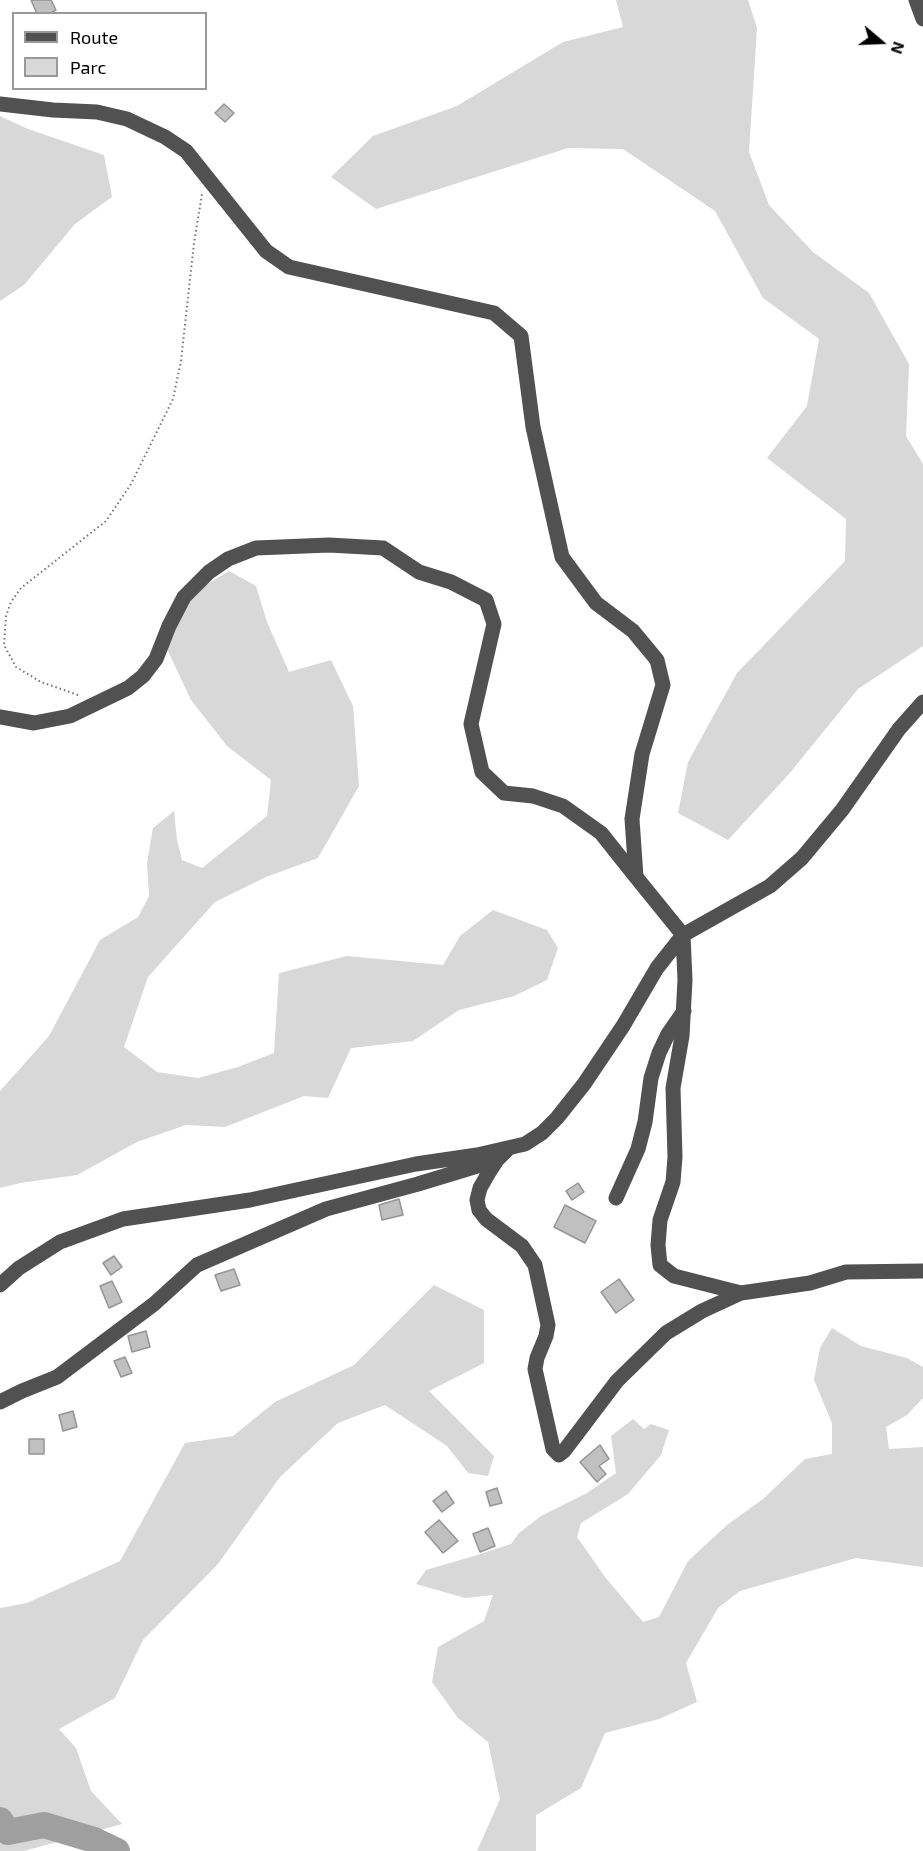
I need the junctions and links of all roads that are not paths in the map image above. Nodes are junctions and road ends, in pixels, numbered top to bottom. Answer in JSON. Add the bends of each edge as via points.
{"nodes":[{"id":1,"x":915,"y":0,"type":"edge"},
{"id":2,"x":923,"y":19,"type":"edge"},
{"id":3,"x":0,"y":104,"type":"edge"},
{"id":4,"x":923,"y":702,"type":"edge"},
{"id":5,"x":0,"y":717,"type":"edge"},
{"id":6,"x":636,"y":877,"type":"junction"},
{"id":7,"x":683,"y":935,"type":"junction"},
{"id":8,"x":684,"y":1011,"type":"junction"},
{"id":9,"x":509,"y":1148,"type":"junction"},
{"id":10,"x":497,"y":1160,"type":"junction"},
{"id":11,"x":616,"y":1198,"type":"dead end"},
{"id":12,"x":923,"y":1271,"type":"edge"},
{"id":13,"x":0,"y":1285,"type":"edge"},
{"id":14,"x":741,"y":1293,"type":"junction"},
{"id":15,"x":0,"y":1402,"type":"edge"}],
"edges":[{"from":1,"to":2,"type":"street"},
{"from":3,"to":6,"type":"street","via":[[97,112],[127,119],[186,151],[266,251],[289,267],[494,313],[521,336],[533,427],[562,557],[596,603],[633,631],[657,660],[663,685],[642,754],[632,819]]},
{"from":4,"to":7,"type":"street","via":[[802,858],[770,886]]},
{"from":5,"to":6,"type":"street","via":[[34,723],[70,716],[128,688],[156,659],[184,597],[228,559],[256,548],[383,548],[419,572],[451,582],[486,600],[494,624],[471,724],[482,772],[504,793],[533,796],[563,806],[601,833]]},
{"from":6,"to":7,"type":"street"},
{"from":7,"to":8,"type":"street"},
{"from":7,"to":9,"type":"street","via":[[557,1118],[525,1144]]},
{"from":8,"to":11,"type":"street","via":[[659,1053],[638,1149]]},
{"from":8,"to":14,"type":"street","via":[[673,1088],[673,1182],[660,1220],[660,1265],[674,1276]]},
{"from":9,"to":10,"type":"street"},
{"from":9,"to":13,"type":"street","via":[[250,1200],[123,1219],[60,1242]]},
{"from":10,"to":14,"type":"street","via":[[480,1188],[479,1210],[522,1246],[535,1265],[548,1325],[535,1368],[556,1453],[562,1454],[617,1381],[666,1333]]},
{"from":10,"to":15,"type":"street","via":[[326,1209],[197,1265],[154,1304],[57,1377]]},
{"from":12,"to":14,"type":"street","via":[[846,1272],[810,1283]]}]}
